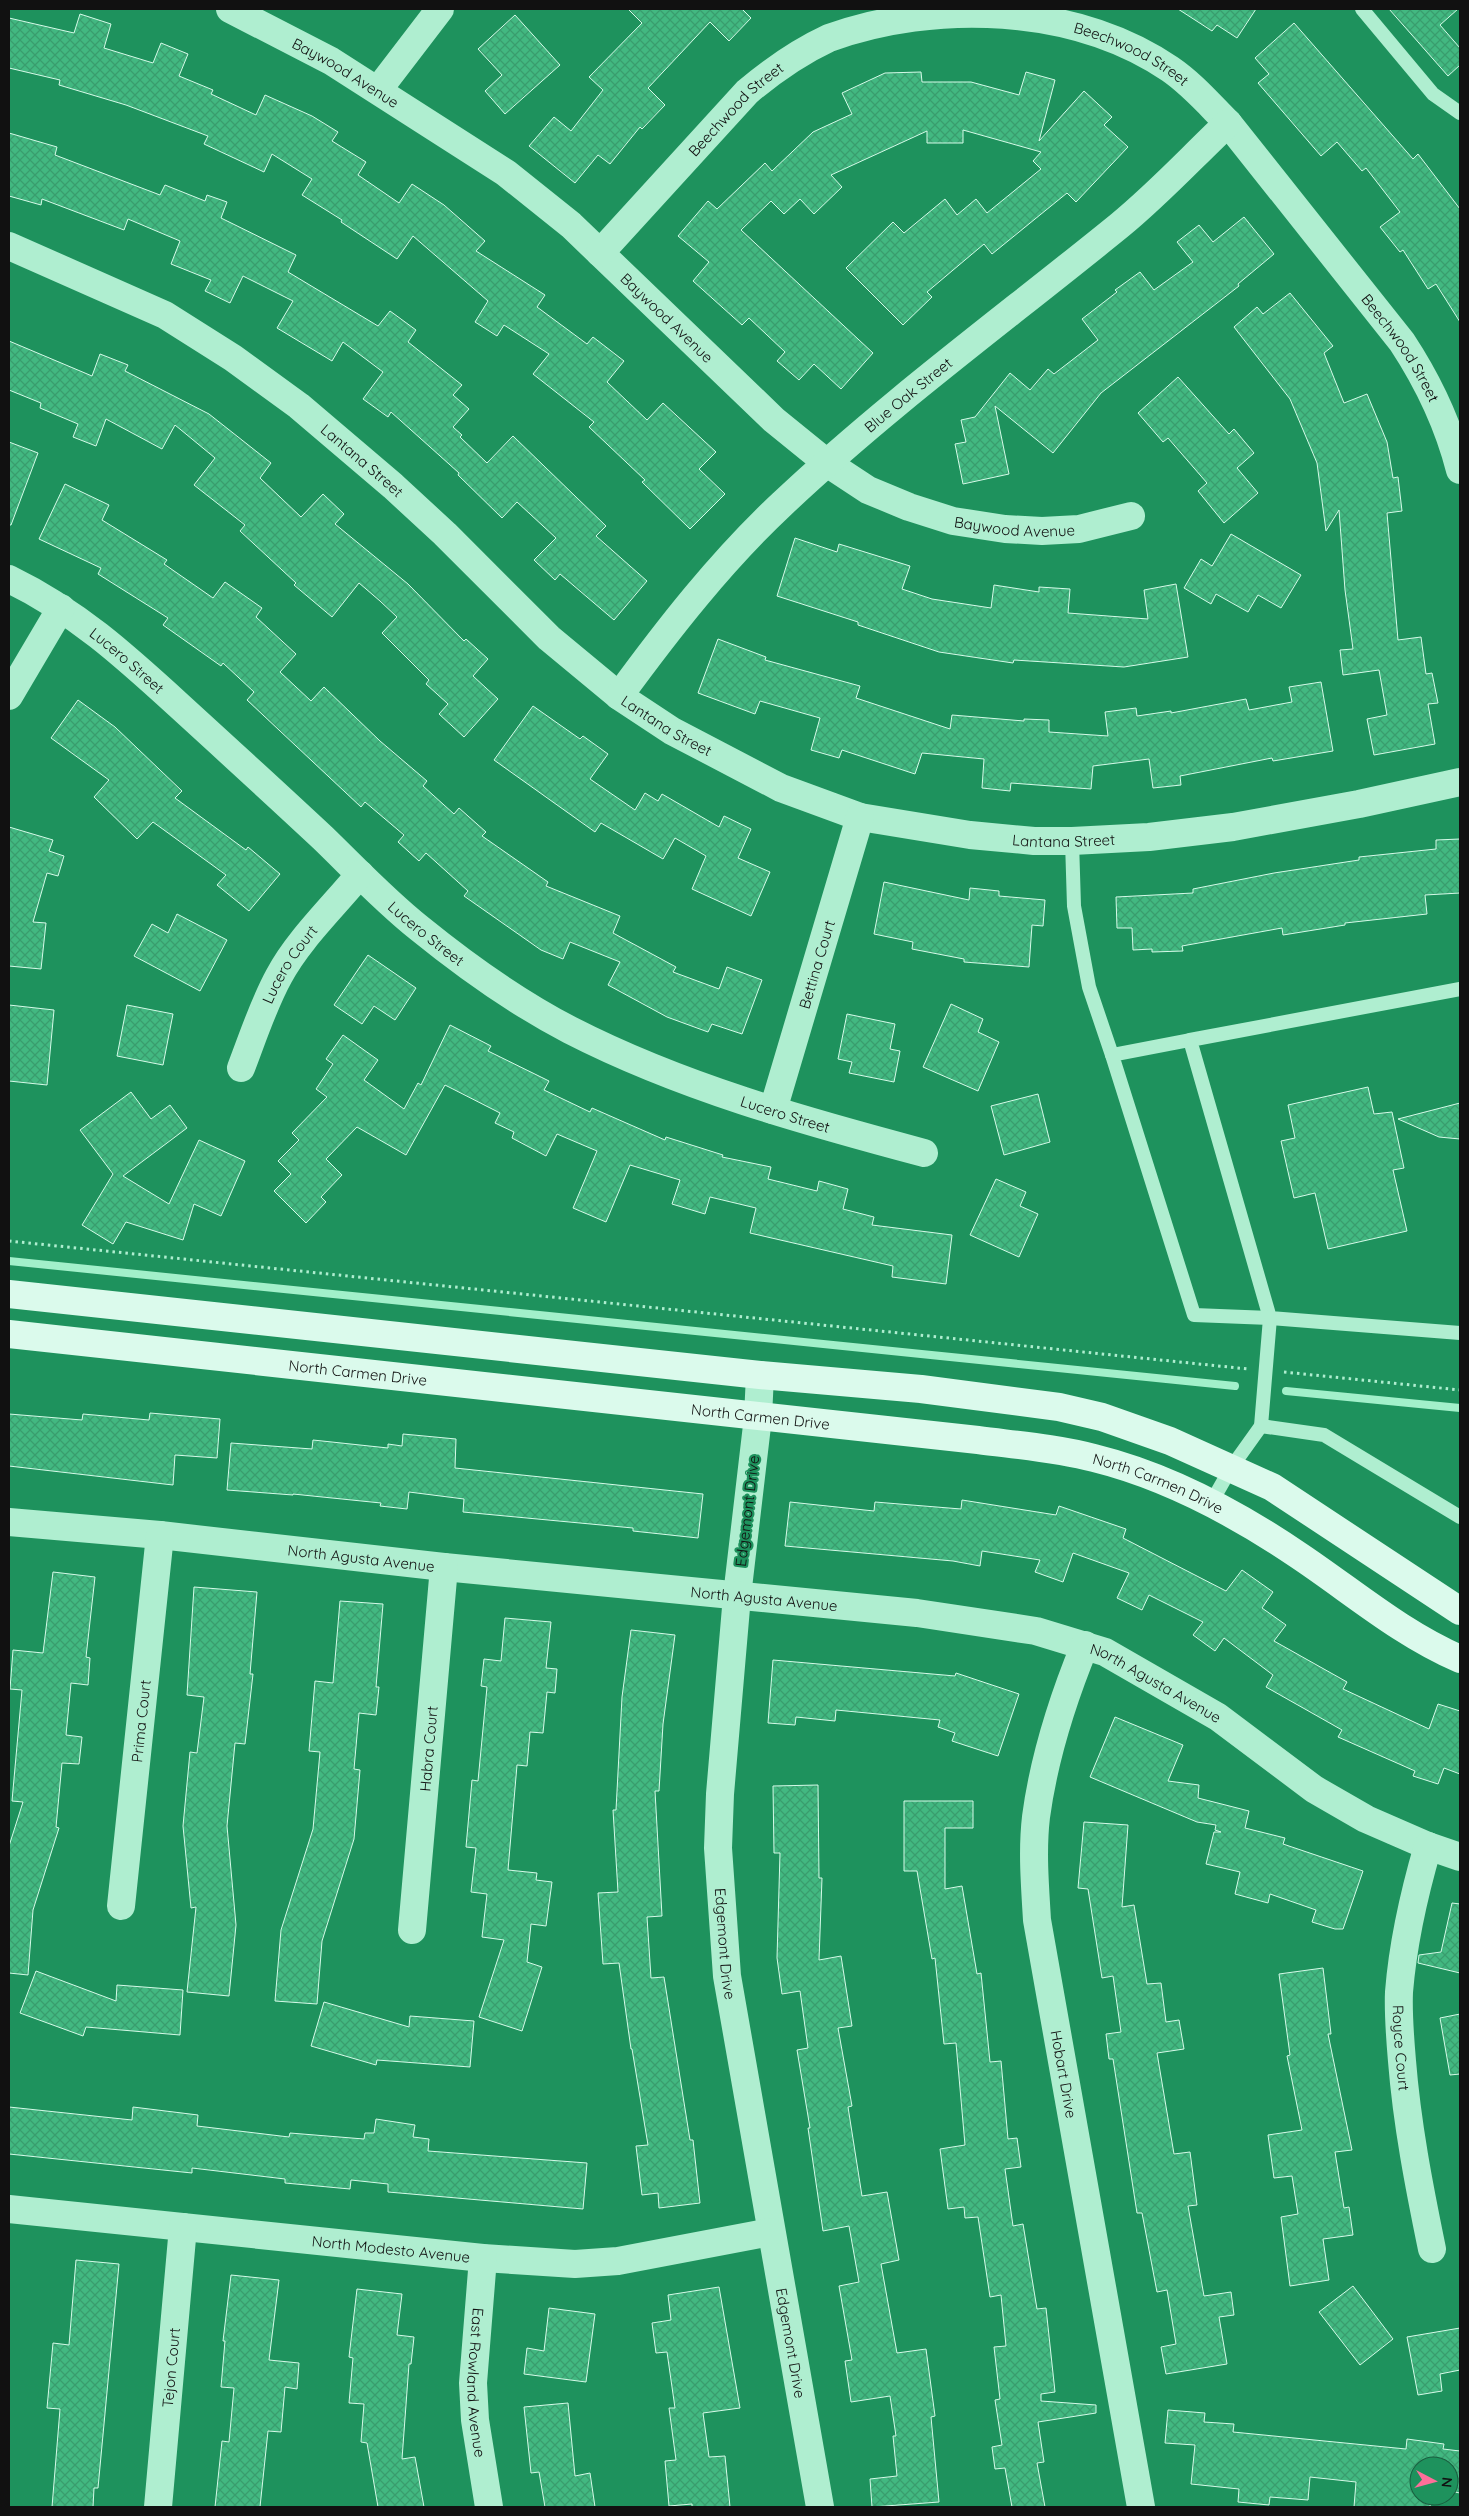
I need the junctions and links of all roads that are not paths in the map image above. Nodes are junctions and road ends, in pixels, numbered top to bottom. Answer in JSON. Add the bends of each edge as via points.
{"nodes":[{"id":1,"x":230,"y":9,"type":"edge"},
{"id":2,"x":440,"y":9,"type":"edge"},
{"id":3,"x":1362,"y":9,"type":"edge"},
{"id":4,"x":378,"y":90,"type":"junction"},
{"id":5,"x":1460,"y":113,"type":"edge"},
{"id":6,"x":1228,"y":123,"type":"junction"},
{"id":7,"x":9,"y":246,"type":"edge"},
{"id":8,"x":600,"y":254,"type":"junction"},
{"id":9,"x":827,"y":463,"type":"junction"},
{"id":10,"x":1460,"y":470,"type":"edge"},
{"id":11,"x":1131,"y":516,"type":"dead end"},
{"id":12,"x":9,"y":579,"type":"edge"},
{"id":13,"x":61,"y":608,"type":"junction"},
{"id":14,"x":9,"y":696,"type":"edge"},
{"id":15,"x":619,"y":696,"type":"junction"},
{"id":16,"x":1460,"y":782,"type":"edge"},
{"id":17,"x":860,"y":816,"type":"junction"},
{"id":18,"x":1072,"y":841,"type":"junction"},
{"id":19,"x":360,"y":874,"type":"junction"},
{"id":20,"x":1460,"y":990,"type":"edge"},
{"id":21,"x":1190,"y":1040,"type":"junction"},
{"id":22,"x":1112,"y":1055,"type":"junction"},
{"id":23,"x":241,"y":1068,"type":"dead end"},
{"id":24,"x":773,"y":1110,"type":"junction"},
{"id":25,"x":924,"y":1154,"type":"dead end"},
{"id":26,"x":9,"y":1294,"type":"edge"},
{"id":27,"x":1270,"y":1318,"type":"junction"},
{"id":28,"x":1460,"y":1333,"type":"edge"},
{"id":29,"x":9,"y":1334,"type":"edge"},
{"id":30,"x":760,"y":1375,"type":"junction"},
{"id":31,"x":758,"y":1417,"type":"junction"},
{"id":32,"x":1261,"y":1426,"type":"junction"},
{"id":33,"x":1231,"y":1468,"type":"junction"},
{"id":34,"x":1210,"y":1503,"type":"junction"},
{"id":35,"x":1460,"y":1517,"type":"edge"},
{"id":36,"x":9,"y":1522,"type":"edge"},
{"id":37,"x":160,"y":1535,"type":"junction"},
{"id":38,"x":444,"y":1567,"type":"junction"},
{"id":39,"x":737,"y":1596,"type":"junction"},
{"id":40,"x":1460,"y":1611,"type":"edge"},
{"id":41,"x":1085,"y":1645,"type":"junction"},
{"id":42,"x":1460,"y":1659,"type":"edge"},
{"id":43,"x":1428,"y":1846,"type":"junction"},
{"id":44,"x":1460,"y":1857,"type":"edge"},
{"id":45,"x":121,"y":1906,"type":"dead end"},
{"id":46,"x":412,"y":1930,"type":"dead end"},
{"id":47,"x":9,"y":2209,"type":"edge"},
{"id":48,"x":183,"y":2227,"type":"junction"},
{"id":49,"x":770,"y":2232,"type":"junction"},
{"id":50,"x":1432,"y":2249,"type":"dead end"},
{"id":51,"x":483,"y":2258,"type":"junction"},
{"id":52,"x":158,"y":2507,"type":"edge"},
{"id":53,"x":489,"y":2507,"type":"edge"},
{"id":54,"x":820,"y":2507,"type":"edge"},
{"id":55,"x":1141,"y":2507,"type":"edge"}],
"edges":[{"from":1,"to":4,"type":"street","name":"Baywood Avenue","via":[[332,61]]},
{"from":2,"to":4,"type":"street"},
{"from":3,"to":5,"type":"lane","via":[[1433,94]]},
{"from":4,"to":8,"type":"street","name":"Baywood Avenue","via":[[506,174]]},
{"from":6,"to":8,"type":"street","name":"Beechwood Street","via":[[1171,70],[1128,45],[1083,25],[1018,12],[961,9],[894,16],[831,37],[773,70],[723,116]]},
{"from":6,"to":9,"type":"street","name":"Blue Oak Street","via":[[1122,224],[947,361]]},
{"from":6,"to":10,"type":"street","name":"Beechwood Street","via":[[1402,342],[1439,405]]},
{"from":7,"to":15,"type":"street","name":"Lantana Street","via":[[165,315],[233,358],[299,406],[446,534],[549,638]]},
{"from":8,"to":9,"type":"street","name":"Baywood Avenue","via":[[774,420]]},
{"from":9,"to":11,"type":"street","name":"Baywood Avenue","via":[[868,490],[953,521],[1042,531],[1079,529]]},
{"from":9,"to":15,"type":"street","name":"Blue Oak Street","via":[[748,538],[658,643]]},
{"from":12,"to":13,"type":"street","name":"Lucero Street"},
{"from":13,"to":14,"type":"street"},
{"from":13,"to":19,"type":"street","name":"Lucero Street","via":[[86,624],[137,667]]},
{"from":15,"to":17,"type":"street","name":"Lantana Street","via":[[672,731],[780,788]]},
{"from":16,"to":18,"type":"street","name":"Lantana Street","via":[[1233,828]]},
{"from":17,"to":18,"type":"street","name":"Lantana Street","via":[[970,835]]},
{"from":17,"to":24,"type":"street","name":"Bettina Court"},
{"from":18,"to":22,"type":"lane","via":[[1074,906],[1087,978]]},
{"from":19,"to":23,"type":"street","name":"Lucero Court","via":[[295,952],[280,975],[265,1004]]},
{"from":19,"to":24,"type":"street","name":"Lucero Street","via":[[417,927],[507,993],[614,1051]]},
{"from":20,"to":21,"type":"lane"},
{"from":21,"to":22,"type":"lane"},
{"from":21,"to":27,"type":"lane"},
{"from":22,"to":27,"type":"lane","via":[[1194,1315]]},
{"from":24,"to":25,"type":"street","name":"Lucero Street"},
{"from":26,"to":30,"type":"main road"},
{"from":27,"to":28,"type":"lane"},
{"from":27,"to":32,"type":"lane"},
{"from":29,"to":31,"type":"main road","name":"North Carmen Drive"},
{"from":30,"to":31,"type":"street","name":"Edgemont Drive"},
{"from":30,"to":33,"type":"main road","via":[[921,1389],[1059,1408],[1102,1417],[1170,1440]]},
{"from":31,"to":34,"type":"main road","name":"North Carmen Drive","via":[[1065,1452],[1164,1480]]},
{"from":31,"to":39,"type":"street","name":"Edgemont Drive"},
{"from":32,"to":33,"type":"lane"},
{"from":32,"to":35,"type":"lane","via":[[1324,1435]]},
{"from":33,"to":34,"type":"lane"},
{"from":33,"to":40,"type":"main road","via":[[1272,1488]]},
{"from":34,"to":42,"type":"main road","name":"North Carmen Drive","via":[[1298,1555],[1378,1614]]},
{"from":36,"to":37,"type":"street","name":"North Agusta Avenue"},
{"from":37,"to":38,"type":"street","name":"North Agusta Avenue"},
{"from":37,"to":45,"type":"street","name":"Prima Court"},
{"from":38,"to":39,"type":"street","name":"North Agusta Avenue"},
{"from":38,"to":46,"type":"street","name":"Habra Court"},
{"from":39,"to":41,"type":"street","name":"North Agusta Avenue","via":[[981,1621],[1036,1631]]},
{"from":39,"to":49,"type":"street","name":"Edgemont Drive","via":[[718,1848],[727,1976]]},
{"from":41,"to":43,"type":"street","name":"North Agusta Avenue","via":[[1105,1652],[1218,1718],[1314,1789],[1366,1819]]},
{"from":41,"to":55,"type":"street","name":"Hobart Drive","via":[[1066,1691],[1044,1768],[1034,1869],[1037,1920]]},
{"from":43,"to":44,"type":"street","name":"North Agusta Avenue"},
{"from":43,"to":50,"type":"street","name":"Royce Court","via":[[1405,1941],[1399,2018],[1405,2097]]},
{"from":47,"to":48,"type":"street","name":"North Modesto Avenue"},
{"from":48,"to":51,"type":"street","name":"North Modesto Avenue"},
{"from":48,"to":52,"type":"street","name":"Tejon Court"},
{"from":49,"to":51,"type":"street","name":"North Modesto Avenue","via":[[618,2261],[575,2264]]},
{"from":49,"to":54,"type":"street","name":"Edgemont Drive"},
{"from":51,"to":53,"type":"street","name":"East Rowland Avenue","via":[[473,2383],[475,2420]]}]}
